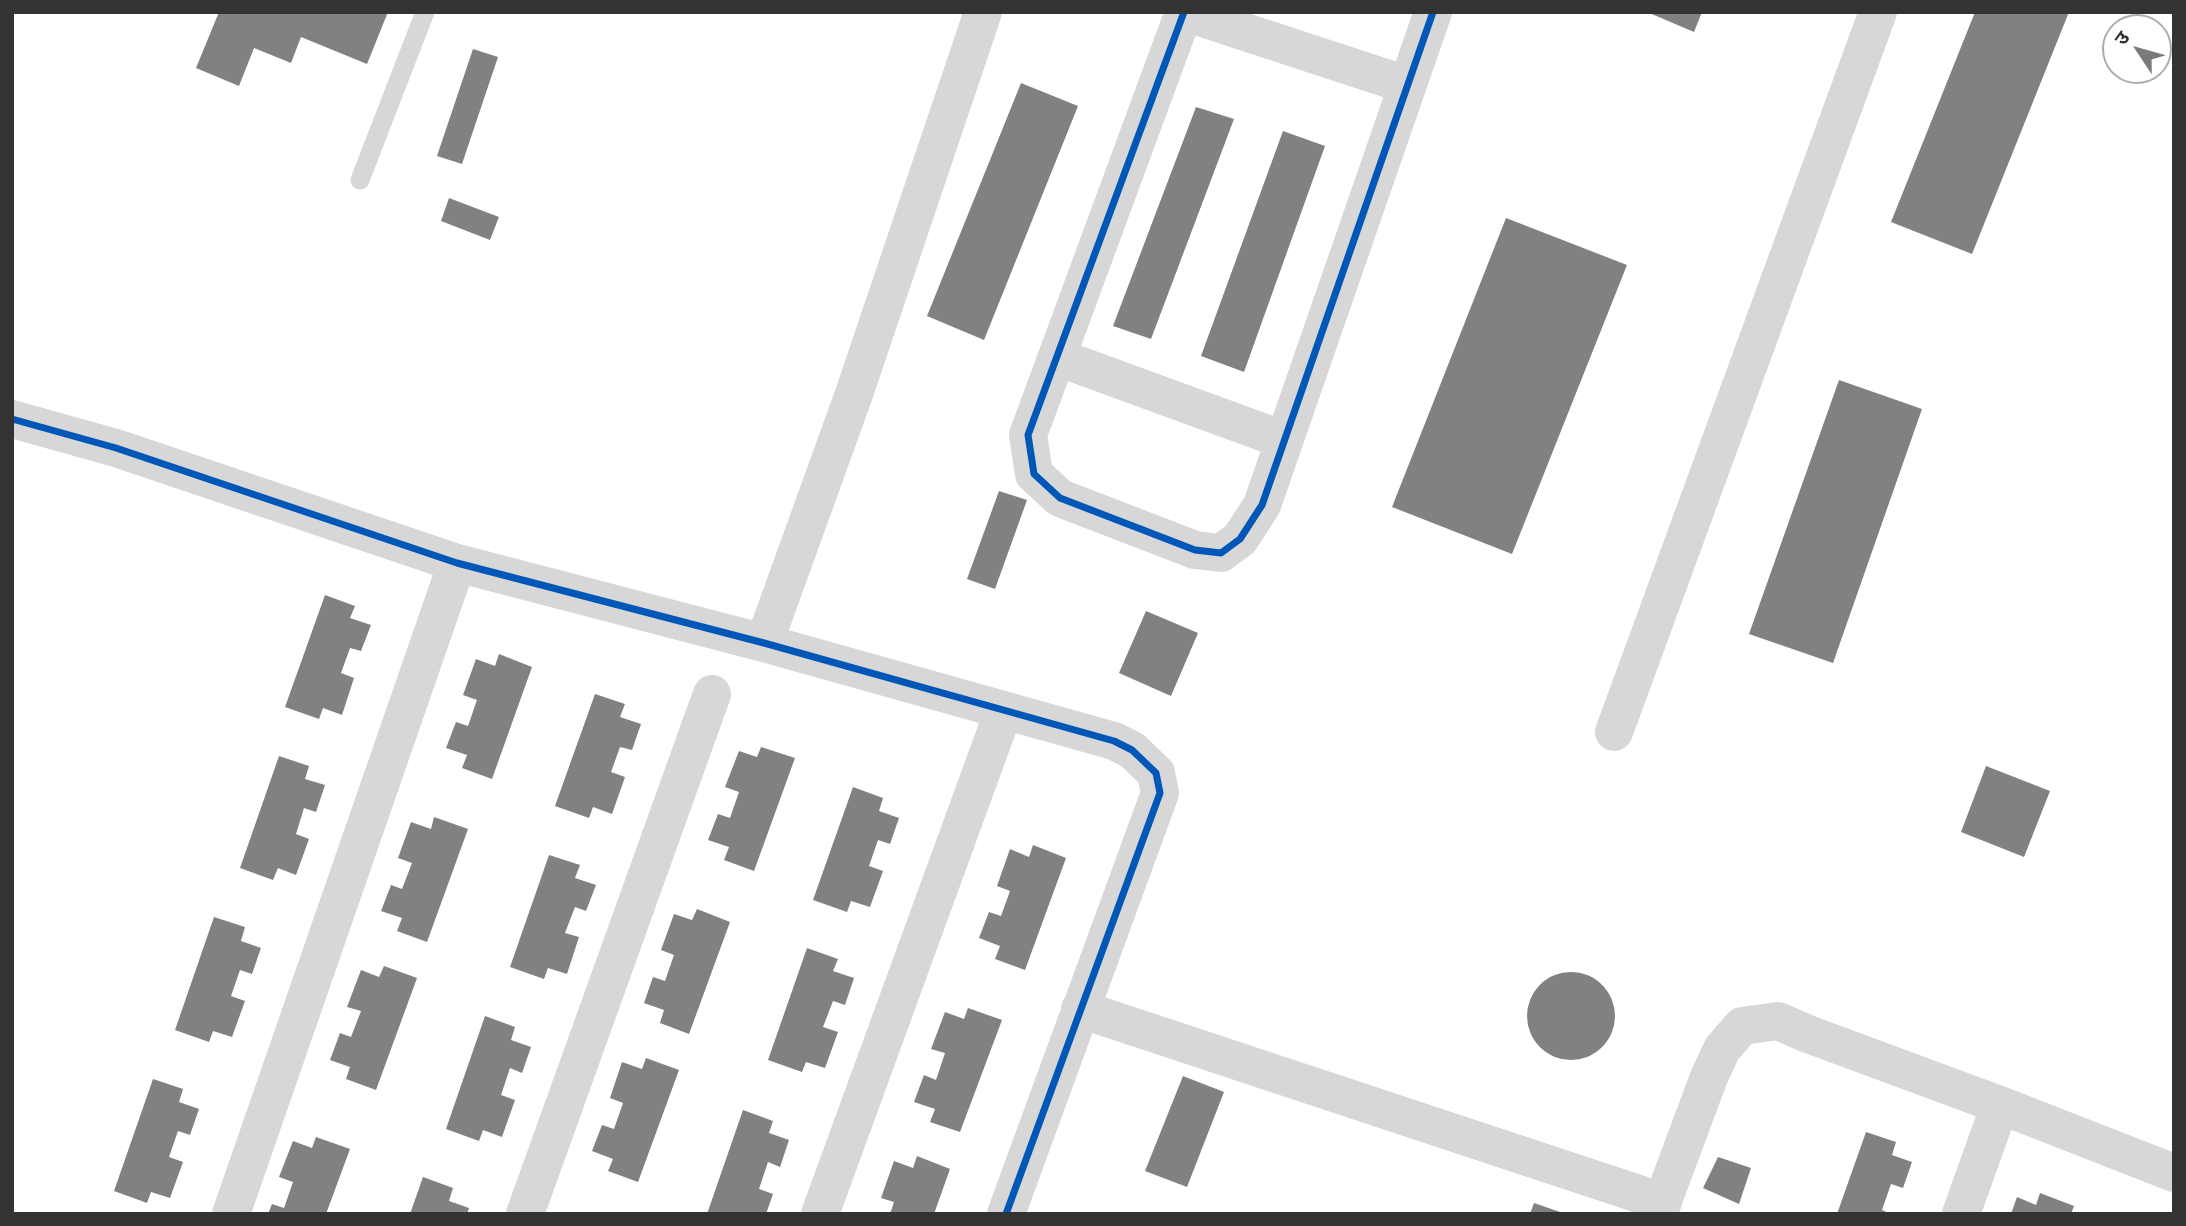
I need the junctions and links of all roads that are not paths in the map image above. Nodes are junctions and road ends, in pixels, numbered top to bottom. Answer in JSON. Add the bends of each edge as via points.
{"nodes":[{"id":1,"x":425,"y":12,"type":"edge"},
{"id":2,"x":983,"y":12,"type":"edge"},
{"id":3,"x":1184,"y":12,"type":"edge"},
{"id":4,"x":1433,"y":12,"type":"edge"},
{"id":5,"x":1878,"y":12,"type":"edge"},
{"id":6,"x":1407,"y":85,"type":"junction"},
{"id":7,"x":360,"y":180,"type":"dead end"},
{"id":8,"x":1057,"y":357,"type":"junction"},
{"id":9,"x":12,"y":419,"type":"edge"},
{"id":10,"x":1284,"y":440,"type":"junction"},
{"id":11,"x":457,"y":563,"type":"junction"},
{"id":12,"x":764,"y":643,"type":"junction"},
{"id":13,"x":712,"y":694,"type":"dead end"},
{"id":14,"x":1004,"y":710,"type":"junction"},
{"id":15,"x":1614,"y":732,"type":"dead end"},
{"id":16,"x":1080,"y":1009,"type":"junction"},
{"id":17,"x":2000,"y":1105,"type":"junction"},
{"id":18,"x":2174,"y":1173,"type":"edge"},
{"id":19,"x":1661,"y":1208,"type":"edge"},
{"id":20,"x":231,"y":1214,"type":"edge"},
{"id":21,"x":525,"y":1214,"type":"edge"},
{"id":22,"x":820,"y":1214,"type":"edge"},
{"id":23,"x":1006,"y":1214,"type":"edge"},
{"id":24,"x":1961,"y":1214,"type":"edge"}],
"edges":[{"from":1,"to":7,"type":"lane"},
{"from":2,"to":12,"type":"street"},
{"from":3,"to":6,"type":"street"},
{"from":3,"to":8,"type":"street"},
{"from":4,"to":6,"type":"street"},
{"from":5,"to":15,"type":"street"},
{"from":6,"to":10,"type":"street"},
{"from":8,"to":10,"type":"street"},
{"from":8,"to":10,"type":"street","via":[[1028,435],[1034,474],[1060,498],[1195,551],[1221,553],[1240,539],[1262,505]]},
{"from":9,"to":11,"type":"street","via":[[116,448]]},
{"from":11,"to":12,"type":"street"},
{"from":11,"to":20,"type":"street"},
{"from":12,"to":14,"type":"street"},
{"from":13,"to":21,"type":"street"},
{"from":14,"to":16,"type":"street","via":[[1114,741],[1156,772],[1160,793]]},
{"from":14,"to":22,"type":"street"},
{"from":16,"to":19,"type":"street"},
{"from":16,"to":23,"type":"street"},
{"from":17,"to":18,"type":"street"},
{"from":17,"to":19,"type":"street","via":[[1778,1021],[1742,1026],[1722,1049],[1709,1077]]},
{"from":17,"to":24,"type":"street"}]}
